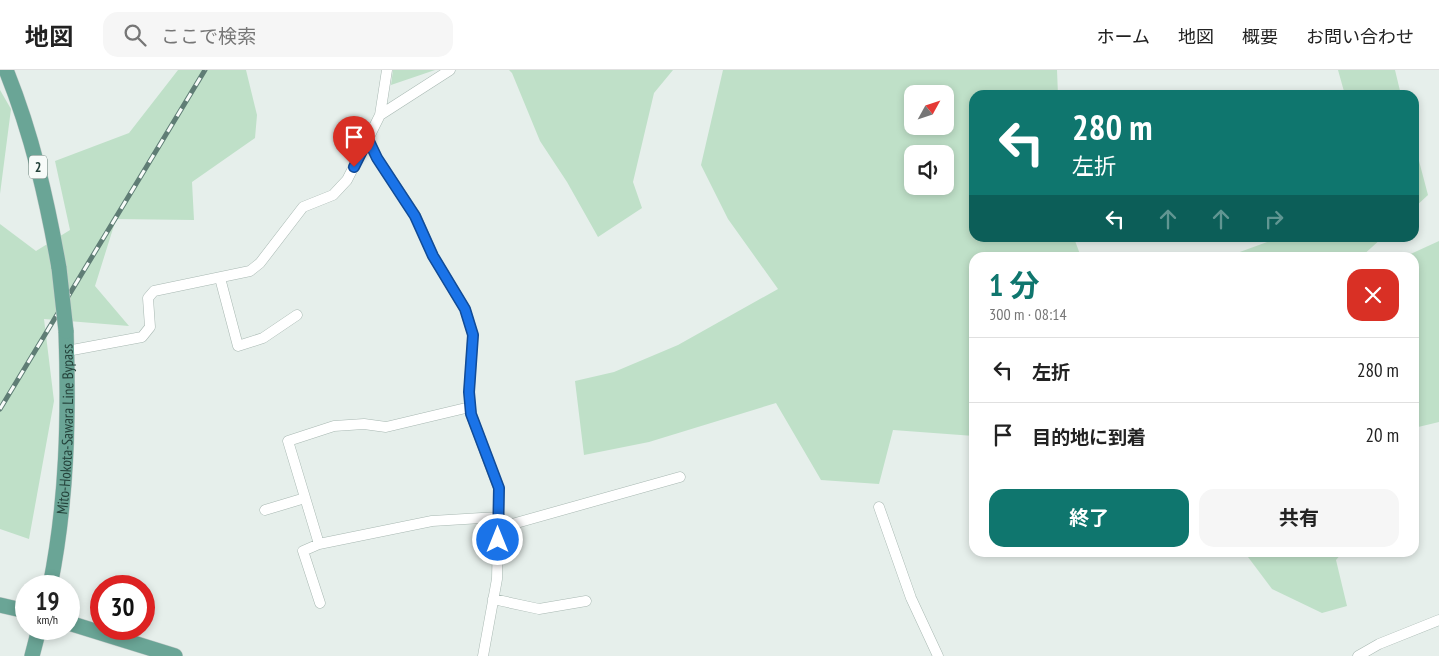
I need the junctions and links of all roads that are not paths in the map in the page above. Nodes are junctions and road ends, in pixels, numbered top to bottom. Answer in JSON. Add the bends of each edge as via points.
{"nodes":[{"id":1,"x":6,"y":70,"type":"edge"},
{"id":2,"x":386,"y":70,"type":"edge"},
{"id":3,"x":450,"y":70,"type":"edge"},
{"id":4,"x":380,"y":115,"type":"junction"},
{"id":5,"x":368,"y":139,"type":"junction"},
{"id":6,"x":220,"y":278,"type":"junction"},
{"id":7,"x":297,"y":315,"type":"dead end"},
{"id":8,"x":67,"y":351,"type":"junction"},
{"id":9,"x":470,"y":407,"type":"junction"},
{"id":10,"x":680,"y":477,"type":"dead end"},
{"id":11,"x":305,"y":498,"type":"junction"},
{"id":12,"x":879,"y":506,"type":"dead end"},
{"id":13,"x":265,"y":510,"type":"dead end"},
{"id":14,"x":498,"y":517,"type":"junction"},
{"id":15,"x":498,"y":528,"type":"junction"},
{"id":16,"x":319,"y":544,"type":"junction"},
{"id":17,"x":52,"y":575,"type":"edge"},
{"id":18,"x":494,"y":599,"type":"junction"},
{"id":19,"x":586,"y":601,"type":"dead end"},
{"id":20,"x":320,"y":603,"type":"dead end"},
{"id":21,"x":0,"y":605,"type":"edge"},
{"id":22,"x":15,"y":608,"type":"edge"},
{"id":23,"x":1439,"y":620,"type":"edge"},
{"id":24,"x":80,"y":626,"type":"edge"},
{"id":25,"x":36,"y":640,"type":"edge"},
{"id":26,"x":32,"y":656,"type":"edge"},
{"id":27,"x":175,"y":656,"type":"edge"},
{"id":28,"x":484,"y":656,"type":"edge"},
{"id":29,"x":938,"y":656,"type":"edge"},
{"id":30,"x":1358,"y":656,"type":"edge"}],
"edges":[{"from":1,"to":8,"type":"main road","name":"Mito-Hokota-Sawara Line Bypass","number":"2","bridge":true,"via":[[21,107],[48,206],[59,268]]},
{"from":2,"to":4,"type":"street"},
{"from":3,"to":4,"type":"street"},
{"from":4,"to":5,"type":"street"},
{"from":5,"to":6,"type":"street","via":[[347,180],[333,195],[303,207],[260,263],[250,271]]},
{"from":5,"to":9,"type":"street","via":[[415,216],[433,256],[465,309],[473,335]]},
{"from":6,"to":7,"type":"street","via":[[238,346],[263,338]]},
{"from":6,"to":8,"type":"street","via":[[154,291],[148,298],[150,327],[142,336]]},
{"from":8,"to":17,"type":"main road","name":"Mito-Hokota-Sawara Line Bypass","number":"2","via":[[68,408],[61,515]]},
{"from":9,"to":11,"type":"street","via":[[386,427],[364,424],[334,426],[288,441]]},
{"from":9,"to":14,"type":"street","via":[[499,488]]},
{"from":10,"to":15,"type":"street"},
{"from":11,"to":13,"type":"street"},
{"from":11,"to":16,"type":"street"},
{"from":12,"to":29,"type":"street","via":[[911,598]]},
{"from":14,"to":15,"type":"street"},
{"from":14,"to":16,"type":"street","via":[[432,521]]},
{"from":15,"to":18,"type":"street"},
{"from":16,"to":20,"type":"street","via":[[303,551]]},
{"from":18,"to":19,"type":"street","via":[[539,609]]},
{"from":18,"to":28,"type":"street"},
{"from":21,"to":22,"type":"main road"},
{"from":23,"to":30,"type":"street"},
{"from":24,"to":27,"type":"main road"},
{"from":25,"to":26,"type":"main road"}]}
